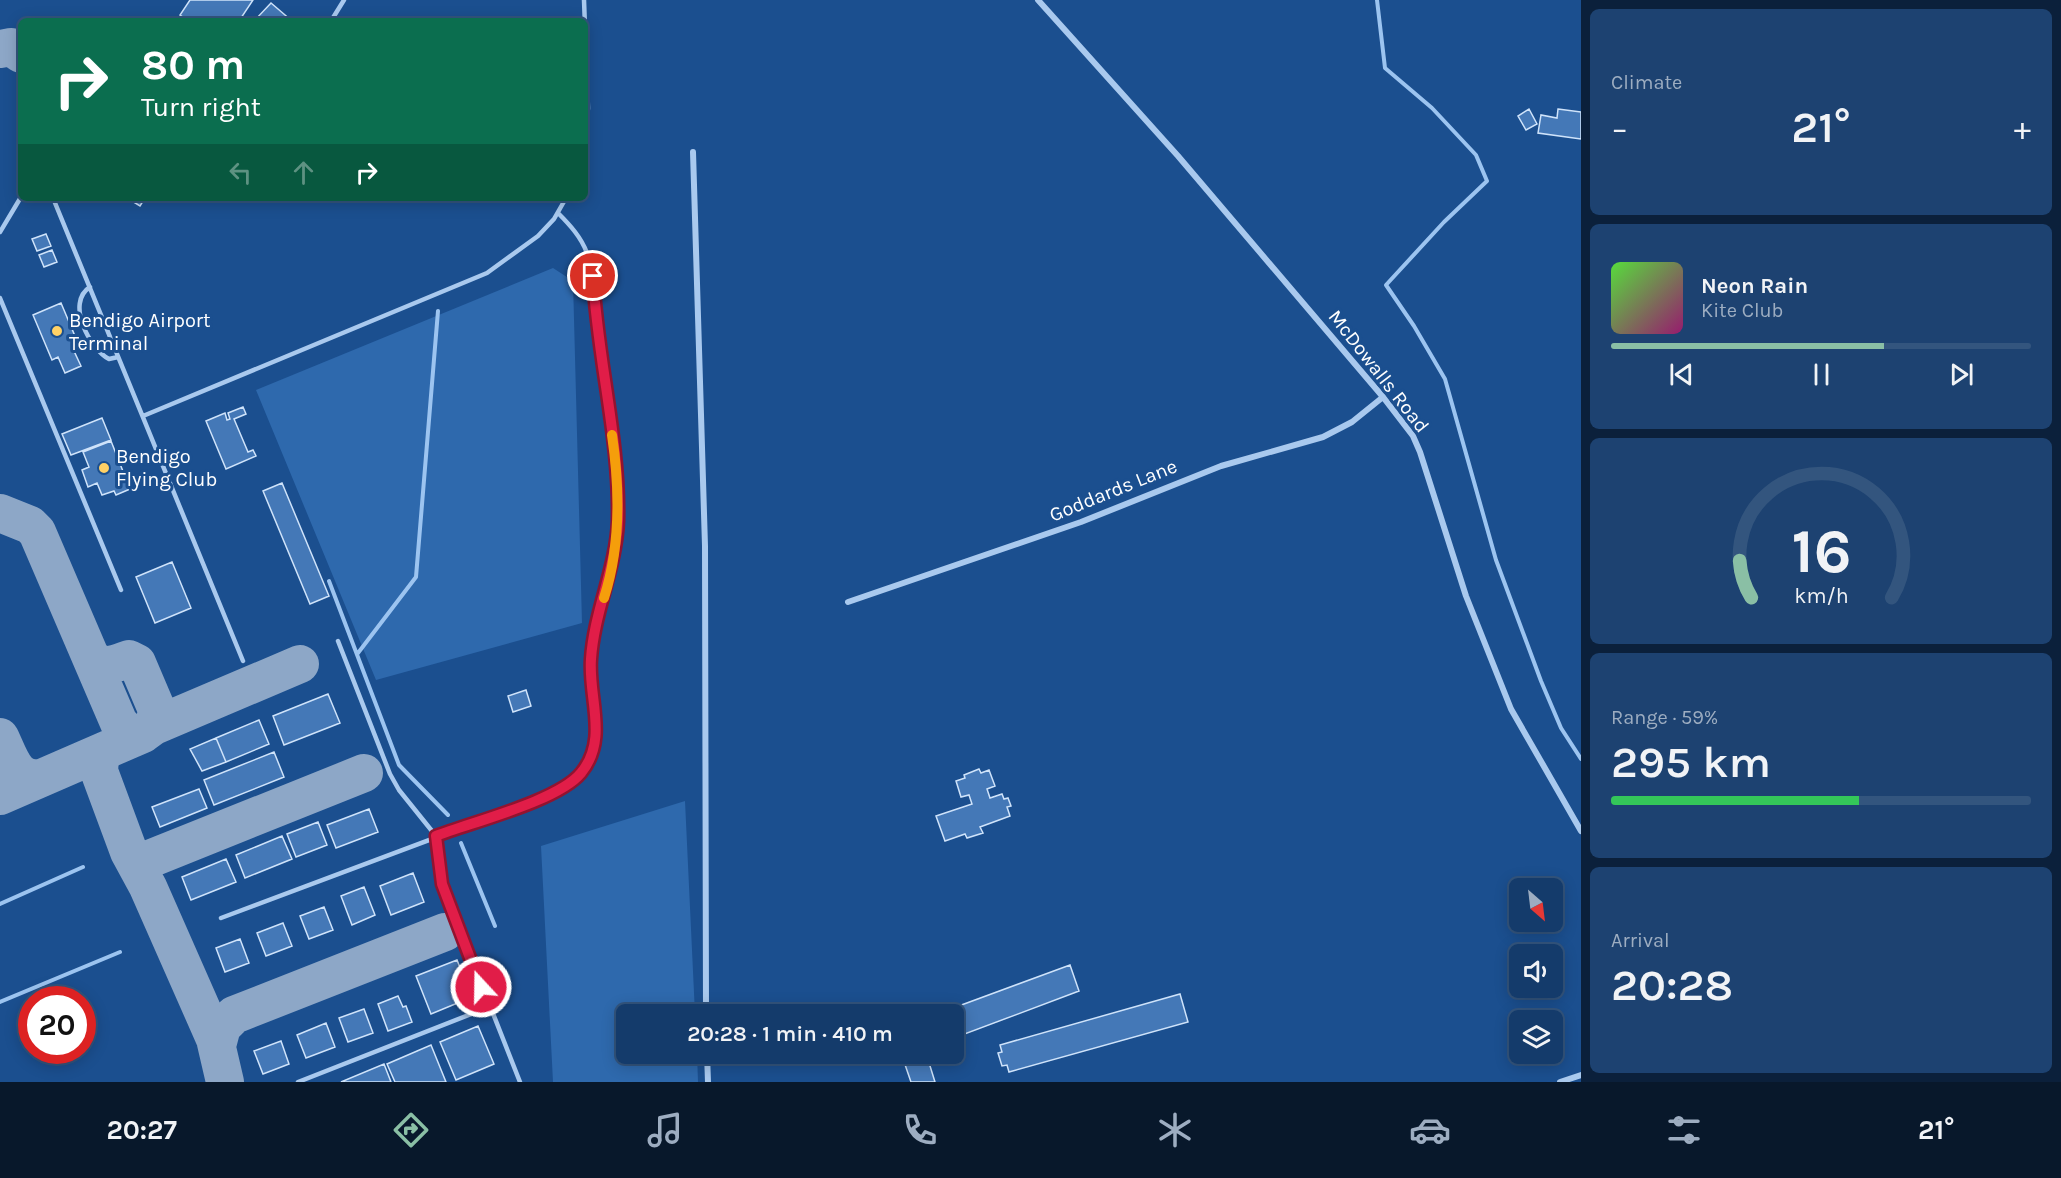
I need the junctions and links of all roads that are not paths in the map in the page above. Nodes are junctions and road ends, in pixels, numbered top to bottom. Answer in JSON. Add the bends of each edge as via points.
{"nodes":[{"id":1,"x":344,"y":0,"type":"edge"},
{"id":2,"x":584,"y":0,"type":"edge"},
{"id":3,"x":1038,"y":0,"type":"edge"},
{"id":4,"x":333,"y":18,"type":"edge"},
{"id":5,"x":585,"y":18,"type":"edge"},
{"id":6,"x":693,"y":152,"type":"dead end"},
{"id":7,"x":19,"y":201,"type":"edge"},
{"id":8,"x":54,"y":201,"type":"edge"},
{"id":9,"x":564,"y":201,"type":"edge"},
{"id":10,"x":558,"y":213,"type":"junction"},
{"id":11,"x":0,"y":232,"type":"edge"},
{"id":12,"x":90,"y":287,"type":"junction"},
{"id":13,"x":0,"y":298,"type":"edge"},
{"id":14,"x":118,"y":357,"type":"junction"},
{"id":15,"x":1383,"y":397,"type":"junction"},
{"id":16,"x":143,"y":416,"type":"junction"},
{"id":17,"x":121,"y":590,"type":"dead end"},
{"id":18,"x":848,"y":602,"type":"dead end"},
{"id":19,"x":338,"y":641,"type":"dead end"},
{"id":20,"x":243,"y":661,"type":"dead end"},
{"id":21,"x":1581,"y":831,"type":"edge"},
{"id":22,"x":436,"y":836,"type":"junction"},
{"id":23,"x":221,"y":918,"type":"dead end"},
{"id":24,"x":706,"y":1004,"type":"edge"},
{"id":25,"x":489,"y":1007,"type":"junction"},
{"id":26,"x":707,"y":1064,"type":"edge"},
{"id":27,"x":1581,"y":1075,"type":"edge"},
{"id":28,"x":298,"y":1082,"type":"edge"},
{"id":29,"x":520,"y":1082,"type":"edge"},
{"id":30,"x":708,"y":1082,"type":"edge"},
{"id":31,"x":1560,"y":1082,"type":"edge"}],
"edges":[{"from":1,"to":4,"type":"lane"},
{"from":2,"to":5,"type":"lane"},
{"from":3,"to":15,"type":"street","name":"McDowalls Road","via":[[1178,156]]},
{"from":6,"to":24,"type":"street","via":[[705,546]]},
{"from":7,"to":11,"type":"lane"},
{"from":8,"to":12,"type":"lane"},
{"from":9,"to":10,"type":"lane"},
{"from":10,"to":16,"type":"lane","via":[[530,244],[487,273]]},
{"from":10,"to":22,"type":"lane","via":[[578,235],[591,265],[596,332],[614,444],[616,544],[591,650],[596,738],[589,762],[573,781],[544,796]]},
{"from":12,"to":14,"type":"lane"},
{"from":12,"to":14,"type":"lane","via":[[81,300],[86,331],[105,357]]},
{"from":13,"to":17,"type":"lane"},
{"from":14,"to":16,"type":"lane"},
{"from":15,"to":18,"type":"street","name":"Goddards Lane","via":[[1352,422],[1323,436],[1221,466],[1081,522]]},
{"from":15,"to":21,"type":"street","name":"McDowalls Road","via":[[1420,452],[1466,596],[1503,691]]},
{"from":16,"to":20,"type":"lane"},
{"from":19,"to":22,"type":"lane","via":[[390,774]]},
{"from":22,"to":23,"type":"lane"},
{"from":22,"to":25,"type":"lane","via":[[442,884]]},
{"from":25,"to":28,"type":"lane"},
{"from":25,"to":29,"type":"lane"},
{"from":26,"to":30,"type":"street"},
{"from":27,"to":31,"type":"street"}]}
